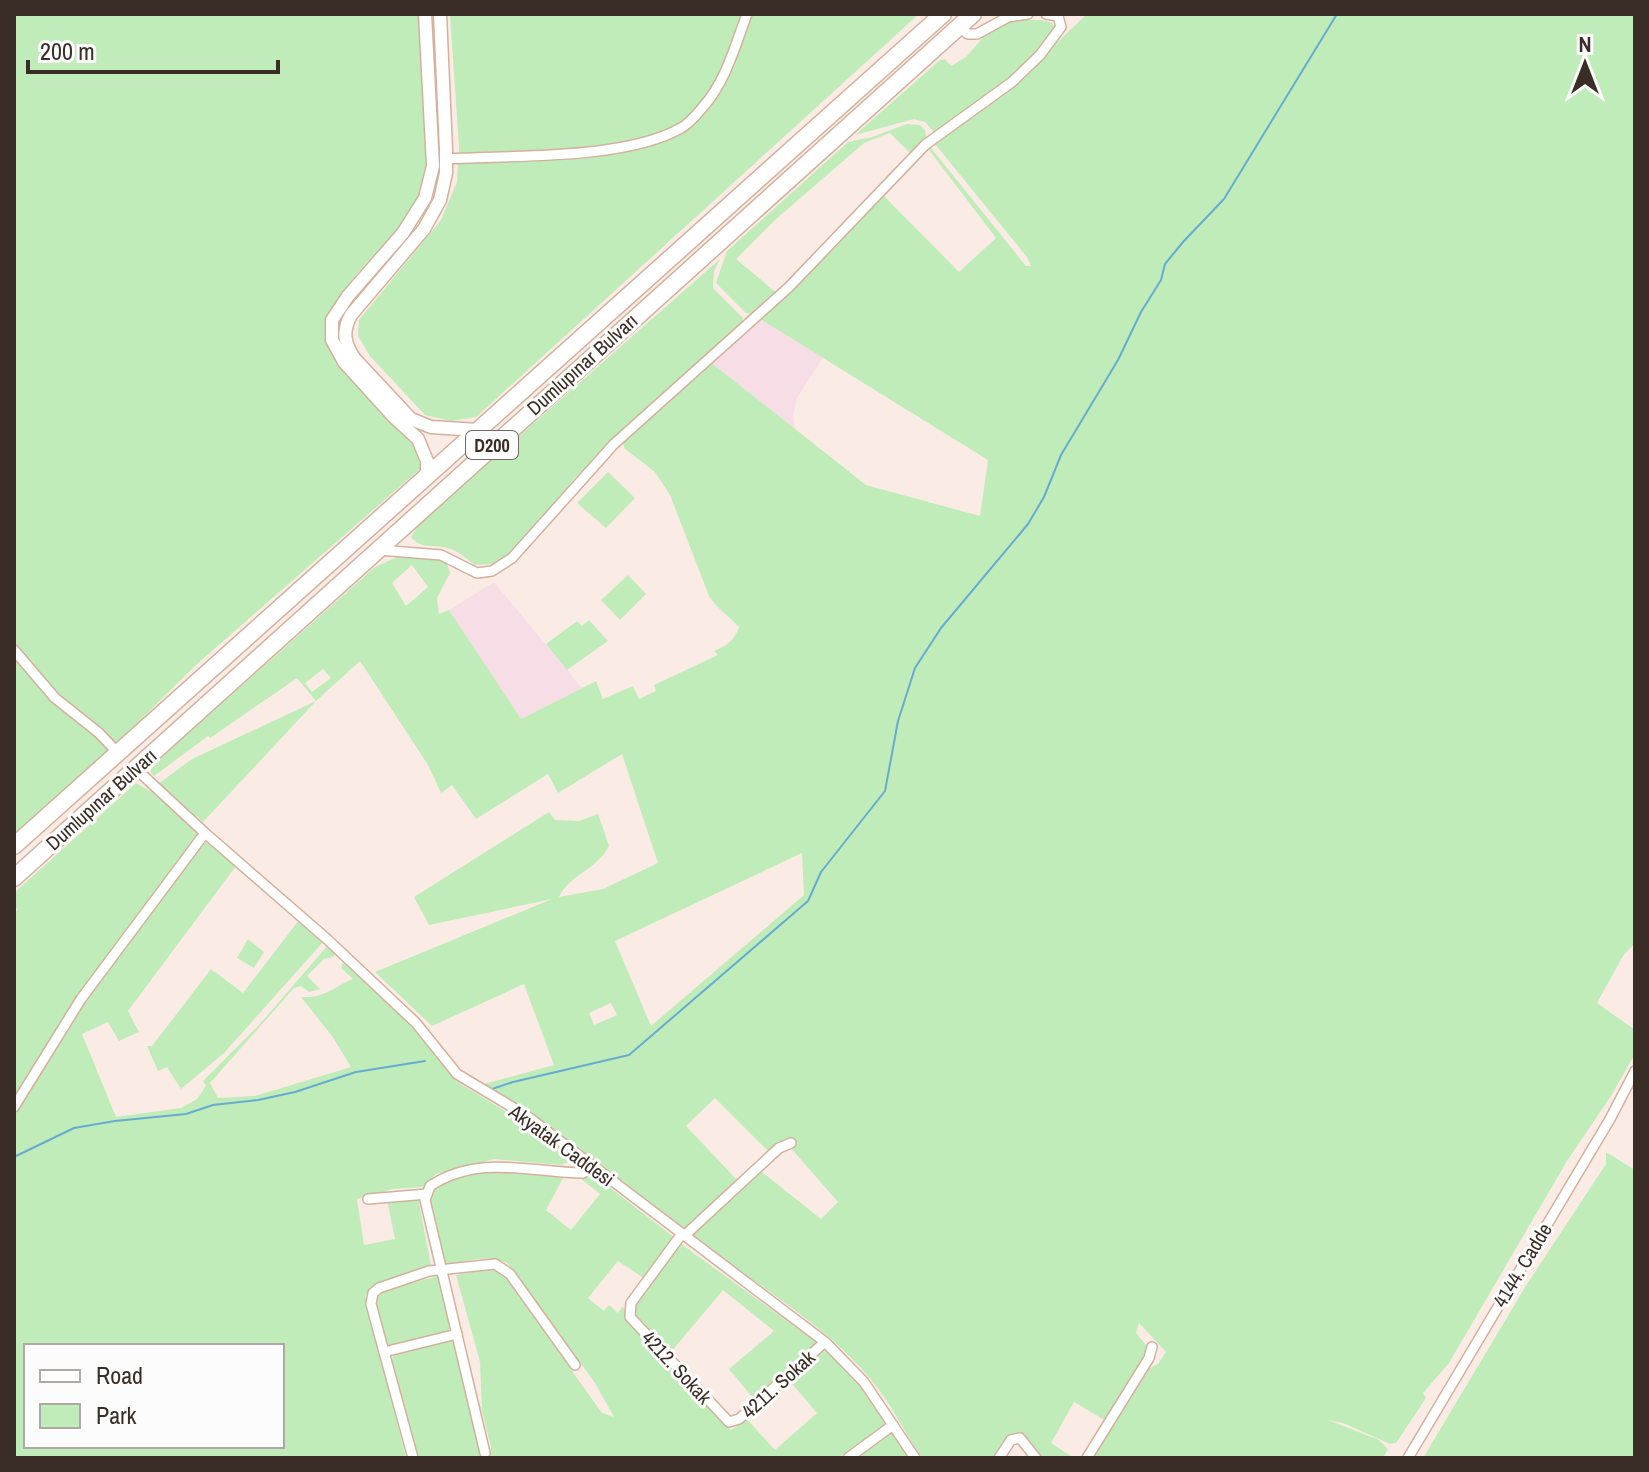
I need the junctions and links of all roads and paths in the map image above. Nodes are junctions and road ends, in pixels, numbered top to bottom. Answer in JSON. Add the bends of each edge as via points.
{"nodes":[{"id":1,"x":425,"y":14,"type":"edge"},
{"id":2,"x":440,"y":14,"type":"edge"},
{"id":3,"x":747,"y":14,"type":"edge"},
{"id":4,"x":943,"y":14,"type":"edge"},
{"id":5,"x":973,"y":14,"type":"edge"},
{"id":6,"x":1028,"y":14,"type":"edge"},
{"id":7,"x":1046,"y":14,"type":"edge"},
{"id":8,"x":958,"y":27,"type":"junction"},
{"id":9,"x":446,"y":159,"type":"junction"},
{"id":10,"x":478,"y":430,"type":"junction"},
{"id":11,"x":427,"y":476,"type":"junction"},
{"id":12,"x":375,"y":550,"type":"junction"},
{"id":13,"x":14,"y":650,"type":"edge"},
{"id":14,"x":118,"y":753,"type":"junction"},
{"id":15,"x":135,"y":768,"type":"junction"},
{"id":16,"x":205,"y":833,"type":"junction"},
{"id":17,"x":14,"y":846,"type":"edge"},
{"id":18,"x":14,"y":878,"type":"edge"},
{"id":19,"x":1635,"y":1071,"type":"edge"},
{"id":20,"x":14,"y":1107,"type":"edge"},
{"id":21,"x":791,"y":1143,"type":"dead end"},
{"id":22,"x":592,"y":1166,"type":"junction"},
{"id":23,"x":427,"y":1194,"type":"junction"},
{"id":24,"x":368,"y":1199,"type":"dead end"},
{"id":25,"x":682,"y":1236,"type":"junction"},
{"id":26,"x":440,"y":1271,"type":"junction"},
{"id":27,"x":457,"y":1334,"type":"junction"},
{"id":28,"x":825,"y":1342,"type":"junction"},
{"id":29,"x":1152,"y":1347,"type":"dead end"},
{"id":30,"x":384,"y":1352,"type":"junction"},
{"id":31,"x":575,"y":1365,"type":"dead end"},
{"id":32,"x":729,"y":1422,"type":"joint"},
{"id":33,"x":893,"y":1425,"type":"junction"},
{"id":34,"x":485,"y":1453,"type":"dead end"},
{"id":35,"x":413,"y":1458,"type":"edge"},
{"id":36,"x":848,"y":1458,"type":"edge"},
{"id":37,"x":915,"y":1458,"type":"edge"},
{"id":38,"x":999,"y":1458,"type":"edge"},
{"id":39,"x":1036,"y":1458,"type":"edge"},
{"id":40,"x":1087,"y":1458,"type":"edge"},
{"id":41,"x":1408,"y":1458,"type":"edge"}],
"edges":[{"from":1,"to":11,"type":"main road","via":[[433,166],[425,198],[332,320],[332,340],[344,362],[418,439]]},
{"from":2,"to":9,"type":"main road"},
{"from":3,"to":9,"type":"street","via":[[723,78],[683,127],[647,142],[598,151]]},
{"from":4,"to":10,"type":"highway","name":"Dumlupınar Bulvarı","number":"D200"},
{"from":5,"to":8,"type":"highway","name":"Dumlupınar Bulvarı","number":"D200"},
{"from":6,"to":8,"type":"street","via":[[1008,17],[977,34]]},
{"from":7,"to":12,"type":"street","via":[[1058,16],[1061,27],[1040,55],[1012,82],[925,145],[789,287],[614,444],[512,558],[492,571],[477,573],[441,555]]},
{"from":8,"to":12,"type":"highway","name":"Dumlupınar Bulvarı","number":"D200"},
{"from":9,"to":10,"type":"main road","via":[[433,214],[351,315],[345,337],[355,359],[411,419],[431,427]]},
{"from":10,"to":11,"type":"highway","name":"Dumlupınar Bulvarı","number":"D200"},
{"from":11,"to":14,"type":"highway","name":"Dumlupınar Bulvarı","number":"D200"},
{"from":12,"to":15,"type":"highway","name":"Dumlupınar Bulvarı","number":"D200"},
{"from":13,"to":14,"type":"street","via":[[55,698]]},
{"from":14,"to":17,"type":"highway","name":"Dumlupınar Bulvarı","number":"D200"},
{"from":15,"to":16,"type":"street","name":"Akyatak Caddesi"},
{"from":15,"to":18,"type":"highway","name":"Dumlupınar Bulvarı","number":"D200"},
{"from":16,"to":20,"type":"street","via":[[81,999]]},
{"from":16,"to":22,"type":"street","name":"Akyatak Caddesi","via":[[416,1023],[457,1074],[527,1116]]},
{"from":19,"to":41,"type":"street","name":"4144. Cadde"},
{"from":21,"to":25,"type":"street"},
{"from":22,"to":23,"type":"street","via":[[583,1173],[500,1165],[440,1180]]},
{"from":22,"to":25,"type":"street","name":"Akyatak Caddesi"},
{"from":23,"to":24,"type":"street"},
{"from":23,"to":26,"type":"street"},
{"from":25,"to":28,"type":"street","name":"Akyatak Caddesi"},
{"from":25,"to":32,"type":"street","name":"4212. Sokak","via":[[629,1310],[630,1317]]},
{"from":26,"to":27,"type":"street"},
{"from":26,"to":30,"type":"street","via":[[373,1293]]},
{"from":26,"to":31,"type":"street","via":[[487,1263],[501,1266]]},
{"from":27,"to":30,"type":"street"},
{"from":27,"to":34,"type":"street"},
{"from":28,"to":32,"type":"street","name":"4211. Sokak","via":[[739,1419]]},
{"from":28,"to":33,"type":"street","name":"Akyatak Caddesi","via":[[864,1382]]},
{"from":29,"to":40,"type":"street"},
{"from":30,"to":35,"type":"street"},
{"from":33,"to":36,"type":"street"},
{"from":33,"to":37,"type":"street","name":"Akyatak Caddesi"},
{"from":38,"to":39,"type":"street","via":[[1011,1440],[1020,1438]]}]}
